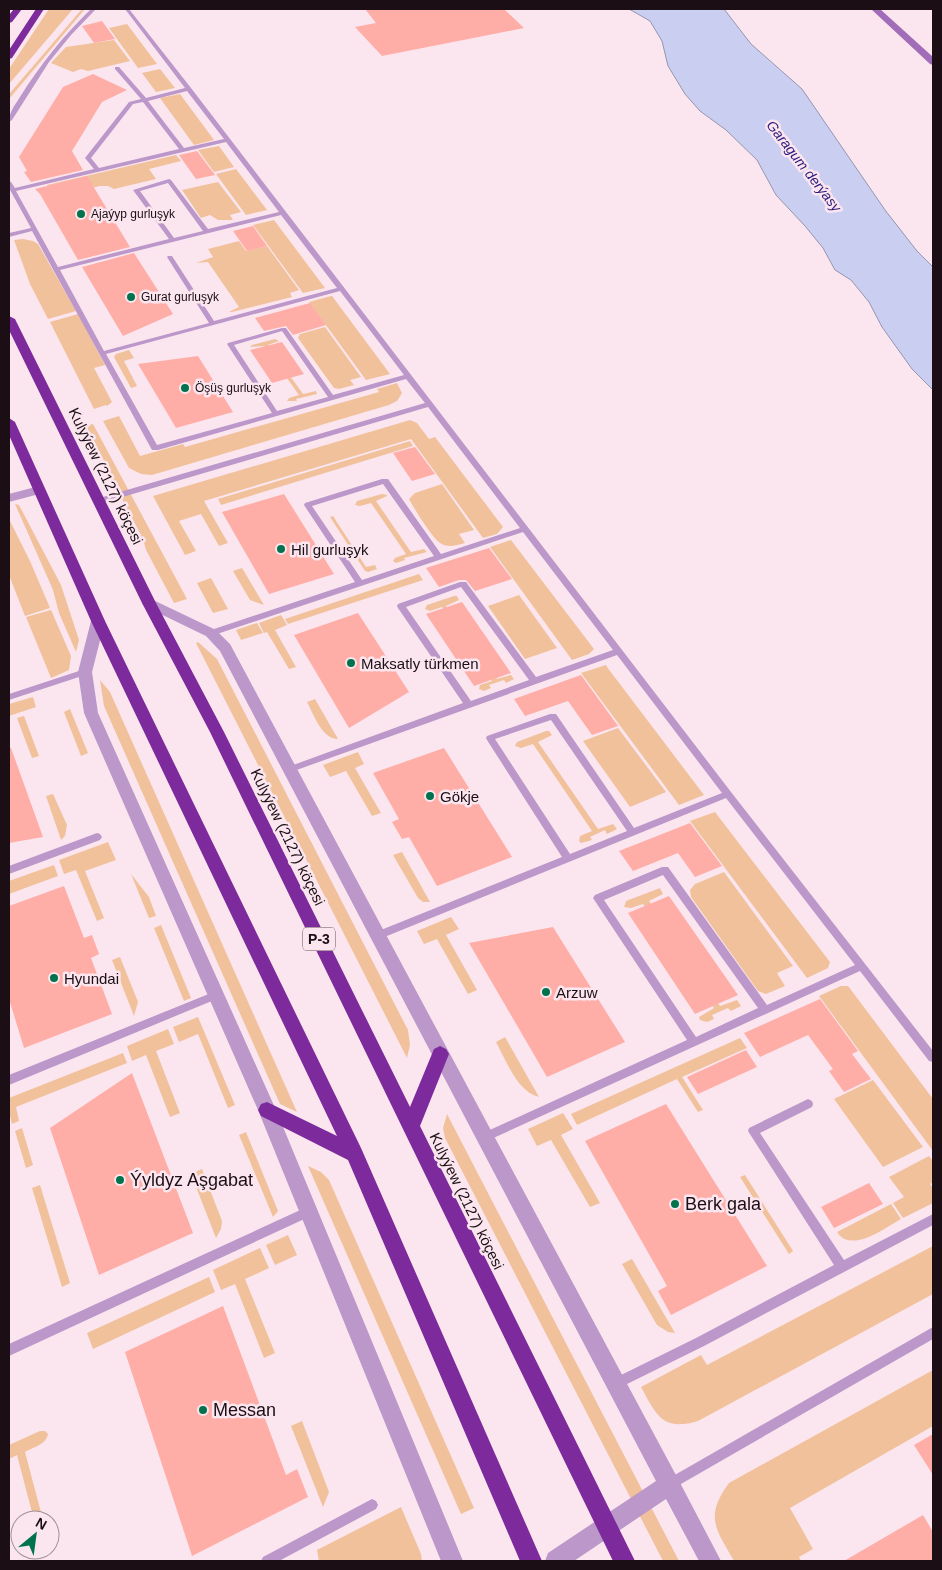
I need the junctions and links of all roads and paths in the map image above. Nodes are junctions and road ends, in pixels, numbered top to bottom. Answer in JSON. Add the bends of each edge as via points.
{"nodes":[{"id":1,"x":18,"y":9,"type":"edge"},
{"id":2,"x":40,"y":9,"type":"edge"},
{"id":3,"x":94,"y":9,"type":"edge"},
{"id":4,"x":127,"y":9,"type":"edge"},
{"id":5,"x":875,"y":9,"type":"edge"},
{"id":6,"x":9,"y":20,"type":"edge"},
{"id":7,"x":9,"y":56,"type":"edge"},
{"id":8,"x":933,"y":62,"type":"edge"},
{"id":9,"x":117,"y":68,"type":"dead end"},
{"id":10,"x":189,"y":89,"type":"junction"},
{"id":11,"x":144,"y":99,"type":"junction"},
{"id":12,"x":9,"y":120,"type":"edge"},
{"id":13,"x":226,"y":140,"type":"junction"},
{"id":14,"x":183,"y":150,"type":"junction"},
{"id":15,"x":97,"y":170,"type":"junction"},
{"id":16,"x":9,"y":183,"type":"edge"},
{"id":17,"x":12,"y":190,"type":"junction"},
{"id":18,"x":281,"y":212,"type":"junction"},
{"id":19,"x":34,"y":229,"type":"junction"},
{"id":20,"x":206,"y":232,"type":"junction"},
{"id":21,"x":9,"y":235,"type":"edge"},
{"id":22,"x":172,"y":240,"type":"junction"},
{"id":23,"x":170,"y":257,"type":"dead end"},
{"id":24,"x":56,"y":269,"type":"junction"},
{"id":25,"x":341,"y":289,"type":"junction"},
{"id":26,"x":9,"y":320,"type":"edge"},
{"id":27,"x":213,"y":324,"type":"junction"},
{"id":28,"x":103,"y":353,"type":"junction"},
{"id":29,"x":408,"y":376,"type":"junction"},
{"id":30,"x":332,"y":398,"type":"junction"},
{"id":31,"x":430,"y":404,"type":"junction"},
{"id":32,"x":276,"y":414,"type":"junction"},
{"id":33,"x":9,"y":422,"type":"edge"},
{"id":34,"x":39,"y":490,"type":"junction"},
{"id":35,"x":9,"y":498,"type":"edge"},
{"id":36,"x":99,"y":501,"type":"junction"},
{"id":37,"x":525,"y":529,"type":"junction"},
{"id":38,"x":439,"y":557,"type":"junction"},
{"id":39,"x":360,"y":584,"type":"junction"},
{"id":40,"x":148,"y":603,"type":"junction"},
{"id":41,"x":98,"y":621,"type":"junction"},
{"id":42,"x":211,"y":633,"type":"junction"},
{"id":43,"x":618,"y":651,"type":"junction"},
{"id":44,"x":85,"y":672,"type":"junction"},
{"id":45,"x":534,"y":682,"type":"junction"},
{"id":46,"x":9,"y":697,"type":"edge"},
{"id":47,"x":469,"y":705,"type":"junction"},
{"id":48,"x":288,"y":770,"type":"junction"},
{"id":49,"x":728,"y":794,"type":"junction"},
{"id":50,"x":633,"y":833,"type":"junction"},
{"id":51,"x":97,"y":837,"type":"dead end"},
{"id":52,"x":568,"y":859,"type":"junction"},
{"id":53,"x":9,"y":870,"type":"edge"},
{"id":54,"x":379,"y":935,"type":"junction"},
{"id":55,"x":862,"y":966,"type":"junction"},
{"id":56,"x":216,"y":995,"type":"junction"},
{"id":57,"x":765,"y":1010,"type":"junction"},
{"id":58,"x":694,"y":1042,"type":"junction"},
{"id":59,"x":440,"y":1054,"type":"junction"},
{"id":60,"x":933,"y":1058,"type":"edge"},
{"id":61,"x":9,"y":1080,"type":"edge"},
{"id":62,"x":808,"y":1104,"type":"dead end"},
{"id":63,"x":267,"y":1110,"type":"junction"},
{"id":64,"x":411,"y":1126,"type":"junction"},
{"id":65,"x":485,"y":1137,"type":"junction"},
{"id":66,"x":355,"y":1154,"type":"junction"},
{"id":67,"x":309,"y":1211,"type":"junction"},
{"id":68,"x":933,"y":1219,"type":"edge"},
{"id":69,"x":842,"y":1267,"type":"junction"},
{"id":70,"x":933,"y":1333,"type":"edge"},
{"id":71,"x":9,"y":1350,"type":"edge"},
{"id":72,"x":617,"y":1383,"type":"junction"},
{"id":73,"x":670,"y":1484,"type":"junction"},
{"id":74,"x":372,"y":1505,"type":"dead end"},
{"id":75,"x":608,"y":1528,"type":"junction"},
{"id":76,"x":267,"y":1561,"type":"edge"},
{"id":77,"x":452,"y":1561,"type":"edge"},
{"id":78,"x":531,"y":1561,"type":"edge"},
{"id":79,"x":556,"y":1561,"type":"edge"},
{"id":80,"x":624,"y":1561,"type":"edge"},
{"id":81,"x":710,"y":1561,"type":"edge"}],
"edges":[{"from":1,"to":6,"type":"highway"},
{"from":2,"to":7,"type":"highway"},
{"from":3,"to":12,"type":"lane","via":[[33,78]]},
{"from":4,"to":10,"type":"lane"},
{"from":5,"to":8,"type":"street"},
{"from":9,"to":11,"type":"lane"},
{"from":10,"to":11,"type":"lane"},
{"from":10,"to":13,"type":"lane"},
{"from":11,"to":14,"type":"lane"},
{"from":11,"to":15,"type":"lane","via":[[130,103],[88,158]]},
{"from":13,"to":14,"type":"lane"},
{"from":13,"to":18,"type":"lane"},
{"from":14,"to":15,"type":"lane"},
{"from":15,"to":17,"type":"lane"},
{"from":16,"to":17,"type":"lane"},
{"from":17,"to":19,"type":"lane"},
{"from":18,"to":20,"type":"lane"},
{"from":18,"to":25,"type":"lane"},
{"from":19,"to":21,"type":"lane"},
{"from":19,"to":24,"type":"lane"},
{"from":20,"to":22,"type":"lane"},
{"from":20,"to":22,"type":"lane","via":[[169,182],[136,190]]},
{"from":22,"to":24,"type":"lane"},
{"from":23,"to":27,"type":"lane"},
{"from":24,"to":28,"type":"lane"},
{"from":25,"to":27,"type":"lane"},
{"from":25,"to":29,"type":"lane"},
{"from":26,"to":36,"type":"highway","name":"Kulyýew (2127) köçesi","number":"P-3"},
{"from":27,"to":28,"type":"lane"},
{"from":28,"to":32,"type":"lane","via":[[156,448]]},
{"from":29,"to":30,"type":"lane"},
{"from":29,"to":31,"type":"lane"},
{"from":30,"to":32,"type":"lane"},
{"from":30,"to":32,"type":"lane","via":[[284,330],[230,344]]},
{"from":31,"to":36,"type":"lane"},
{"from":31,"to":37,"type":"lane"},
{"from":33,"to":34,"type":"highway"},
{"from":34,"to":35,"type":"street"},
{"from":34,"to":41,"type":"highway"},
{"from":36,"to":40,"type":"highway","name":"Kulyýew (2127) köçesi","number":"P-3"},
{"from":37,"to":38,"type":"lane"},
{"from":37,"to":43,"type":"lane"},
{"from":38,"to":39,"type":"lane"},
{"from":38,"to":39,"type":"lane","via":[[385,481],[308,505]]},
{"from":39,"to":42,"type":"lane"},
{"from":40,"to":42,"type":"street"},
{"from":40,"to":64,"type":"highway","name":"Kulyýew (2127) köçesi","number":"P-3","via":[[217,732]]},
{"from":41,"to":44,"type":"street"},
{"from":41,"to":66,"type":"highway"},
{"from":42,"to":48,"type":"street","via":[[225,648]]},
{"from":43,"to":45,"type":"lane"},
{"from":43,"to":49,"type":"lane"},
{"from":44,"to":46,"type":"lane"},
{"from":44,"to":56,"type":"street","via":[[92,713]]},
{"from":45,"to":47,"type":"lane"},
{"from":45,"to":47,"type":"lane","via":[[462,584],[401,606]]},
{"from":47,"to":48,"type":"lane"},
{"from":48,"to":54,"type":"street"},
{"from":49,"to":50,"type":"lane"},
{"from":49,"to":55,"type":"lane"},
{"from":50,"to":52,"type":"lane"},
{"from":50,"to":52,"type":"lane","via":[[553,716],[490,738]]},
{"from":51,"to":53,"type":"lane"},
{"from":52,"to":54,"type":"lane"},
{"from":54,"to":59,"type":"street"},
{"from":55,"to":57,"type":"lane"},
{"from":55,"to":60,"type":"lane"},
{"from":56,"to":61,"type":"lane"},
{"from":56,"to":63,"type":"street"},
{"from":57,"to":58,"type":"lane"},
{"from":57,"to":58,"type":"lane","via":[[665,870],[598,898]]},
{"from":58,"to":65,"type":"lane"},
{"from":59,"to":64,"type":"highway"},
{"from":59,"to":65,"type":"street"},
{"from":62,"to":69,"type":"lane","via":[[753,1131]]},
{"from":63,"to":66,"type":"highway"},
{"from":63,"to":67,"type":"street"},
{"from":64,"to":75,"type":"highway","name":"Kulyýew (2127) köçesi","number":"P-3"},
{"from":65,"to":72,"type":"street"},
{"from":66,"to":78,"type":"highway"},
{"from":67,"to":71,"type":"lane"},
{"from":67,"to":77,"type":"street"},
{"from":68,"to":69,"type":"lane"},
{"from":69,"to":72,"type":"lane"},
{"from":70,"to":73,"type":"lane"},
{"from":72,"to":73,"type":"street"},
{"from":73,"to":75,"type":"street"},
{"from":73,"to":81,"type":"street"},
{"from":74,"to":76,"type":"lane"},
{"from":75,"to":79,"type":"street"},
{"from":75,"to":80,"type":"highway","name":"Kulyýew (2127) köçesi","number":"P-3"}]}
